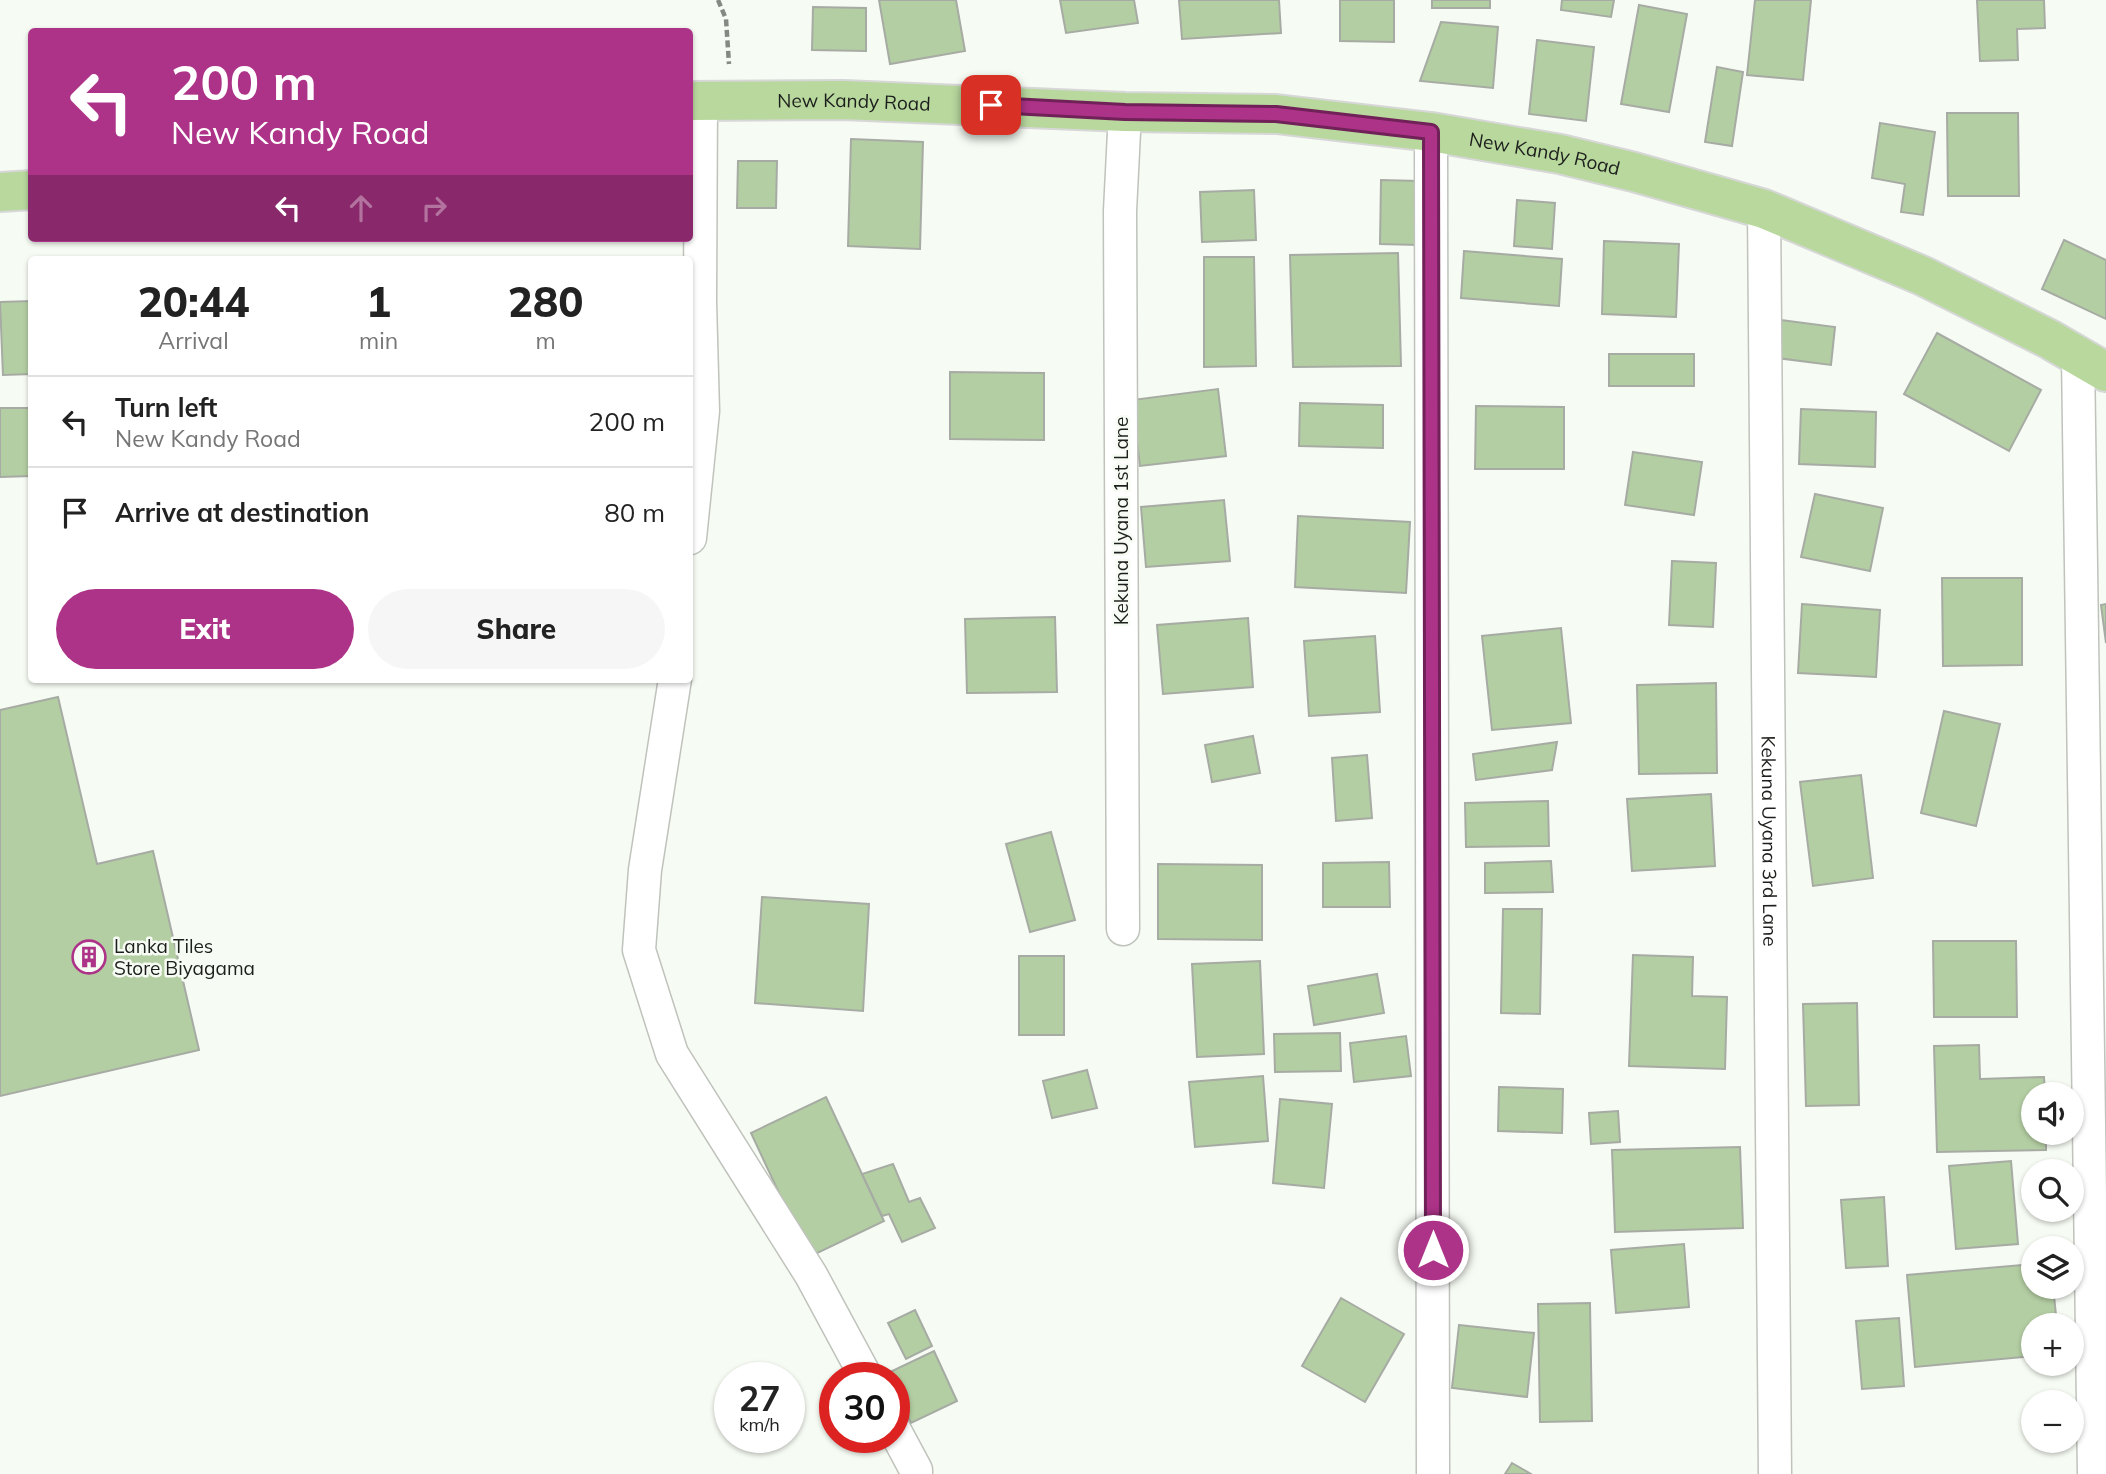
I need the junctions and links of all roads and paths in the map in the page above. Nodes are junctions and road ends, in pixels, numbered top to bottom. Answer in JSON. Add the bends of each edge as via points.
{"nodes":[{"id":1,"x":718,"y":0,"type":"edge"},
{"id":2,"x":708,"y":100,"type":"edge"},
{"id":3,"x":1125,"y":112,"type":"junction"},
{"id":4,"x":1431,"y":132,"type":"junction"},
{"id":5,"x":28,"y":190,"type":"edge"},
{"id":6,"x":0,"y":192,"type":"edge"},
{"id":7,"x":1764,"y":209,"type":"junction"},
{"id":8,"x":2092,"y":364,"type":"edge"},
{"id":9,"x":693,"y":506,"type":"edge"},
{"id":10,"x":674,"y":683,"type":"edge"},
{"id":11,"x":1123,"y":929,"type":"dead end"},
{"id":12,"x":858,"y":1362,"type":"edge"},
{"id":13,"x":907,"y":1453,"type":"edge"},
{"id":14,"x":916,"y":1474,"type":"edge"},
{"id":15,"x":1433,"y":1474,"type":"edge"},
{"id":16,"x":1775,"y":1474,"type":"edge"},
{"id":17,"x":2094,"y":1474,"type":"edge"}],
"edges":[{"from":1,"to":2,"type":"path","via":[[726,19]]},
{"from":2,"to":3,"type":"main road","name":"New Kandy Road","via":[[843,100]]},
{"from":2,"to":9,"type":"street","via":[[700,302],[702,411]]},
{"from":3,"to":4,"type":"main road","name":"New Kandy Road","via":[[1276,114]]},
{"from":3,"to":11,"type":"street","name":"Kekuna Uyana 1st Lane","via":[[1120,211]]},
{"from":4,"to":7,"type":"main road","name":"New Kandy Road","via":[[1560,154]]},
{"from":4,"to":15,"type":"street"},
{"from":5,"to":6,"type":"main road"},
{"from":7,"to":8,"type":"main road","name":"New Kandy Road","via":[[1923,276]]},
{"from":7,"to":16,"type":"street","name":"Kekuna Uyana 3rd Lane"},
{"from":8,"to":17,"type":"street"},
{"from":10,"to":12,"type":"street","via":[[645,870],[639,950],[672,1054],[811,1275]]},
{"from":13,"to":14,"type":"street"}]}
